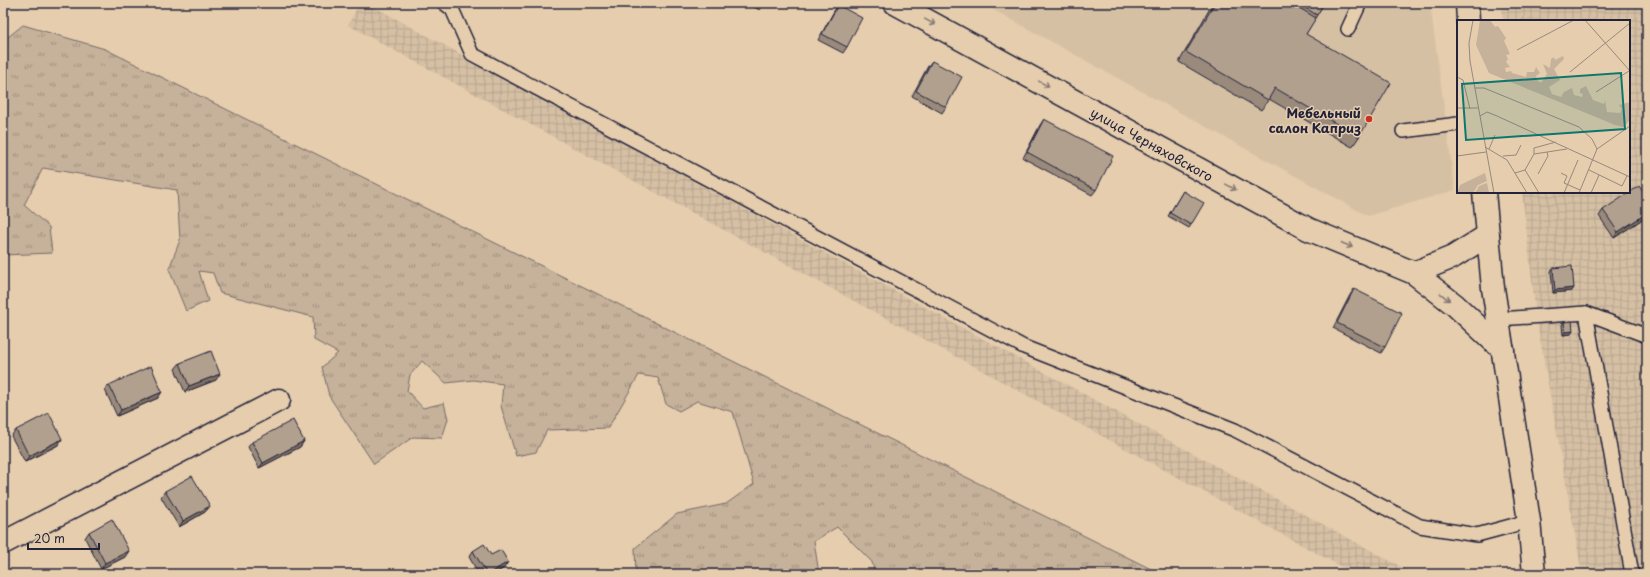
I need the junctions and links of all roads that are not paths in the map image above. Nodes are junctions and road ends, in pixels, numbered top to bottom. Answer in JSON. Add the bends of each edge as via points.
{"nodes":[{"id":1,"x":444,"y":3,"type":"edge"},
{"id":2,"x":896,"y":3,"type":"edge"},
{"id":3,"x":1360,"y":3,"type":"edge"},
{"id":4,"x":1467,"y":3,"type":"edge"},
{"id":5,"x":1468,"y":20,"type":"edge"},
{"id":6,"x":1348,"y":29,"type":"dead end"},
{"id":7,"x":1457,"y":124,"type":"edge"},
{"id":8,"x":1402,"y":131,"type":"dead end"},
{"id":9,"x":1484,"y":193,"type":"edge"},
{"id":10,"x":1488,"y":235,"type":"junction"},
{"id":11,"x":1414,"y":273,"type":"junction"},
{"id":12,"x":1586,"y":313,"type":"junction"},
{"id":13,"x":1499,"y":319,"type":"junction"},
{"id":14,"x":1647,"y":336,"type":"edge"},
{"id":15,"x":1503,"y":350,"type":"junction"},
{"id":16,"x":278,"y":400,"type":"dead end"},
{"id":17,"x":1529,"y":521,"type":"junction"},
{"id":18,"x":3,"y":543,"type":"edge"},
{"id":19,"x":1534,"y":574,"type":"edge"},
{"id":20,"x":1632,"y":574,"type":"edge"}],
"edges":[{"from":1,"to":17,"type":"lane","via":[[452,9],[472,54],[1024,347],[1235,430],[1420,526],[1477,535]]},
{"from":2,"to":11,"type":"street","name":"улица Черняховского","one_way":true,"via":[[1308,229]]},
{"from":3,"to":6,"type":"lane"},
{"from":4,"to":5,"type":"street"},
{"from":7,"to":8,"type":"lane"},
{"from":9,"to":10,"type":"street"},
{"from":10,"to":11,"type":"street","via":[[1453,257]]},
{"from":10,"to":13,"type":"street"},
{"from":11,"to":15,"type":"street","name":"улица Черняховского","one_way":true,"via":[[1455,305]]},
{"from":12,"to":13,"type":"lane"},
{"from":12,"to":14,"type":"lane"},
{"from":12,"to":20,"type":"lane"},
{"from":13,"to":15,"type":"street"},
{"from":15,"to":17,"type":"street"},
{"from":16,"to":18,"type":"street"},
{"from":17,"to":19,"type":"street"}]}
